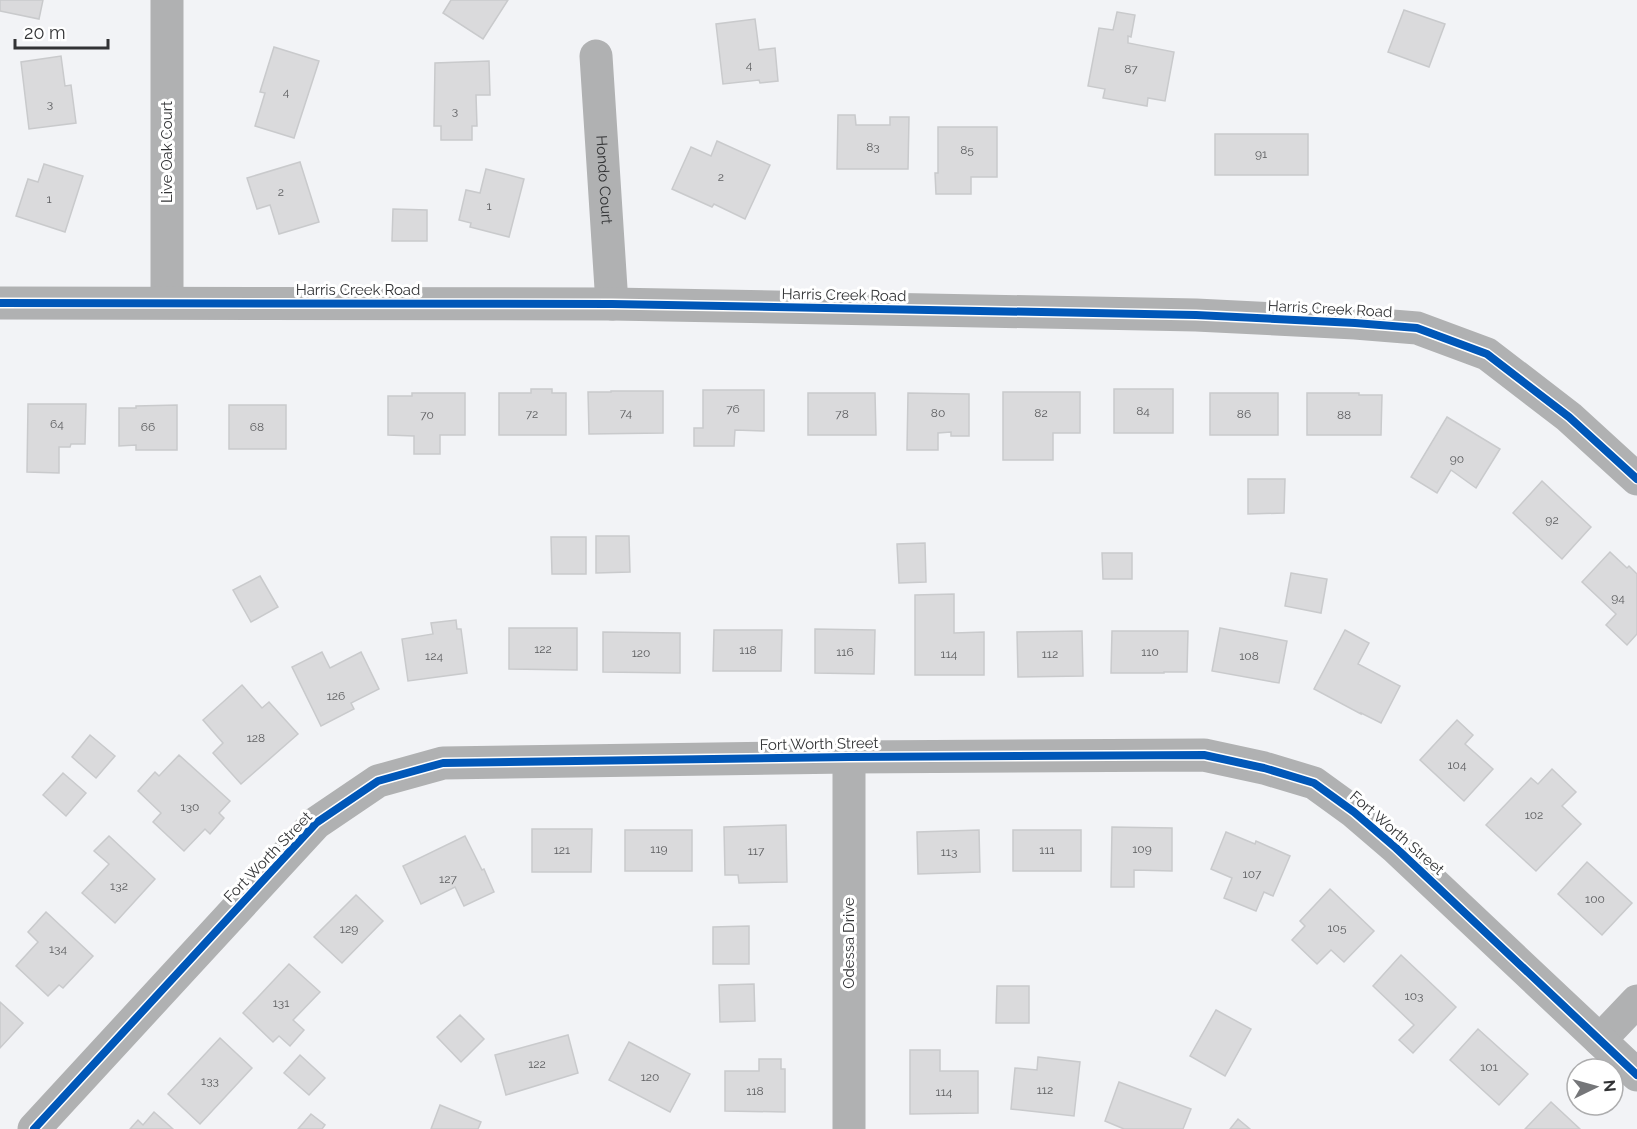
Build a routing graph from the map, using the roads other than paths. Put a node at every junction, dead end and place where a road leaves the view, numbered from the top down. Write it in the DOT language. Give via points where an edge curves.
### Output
graph roads {
  1 [pos="167,1"];
  2 [pos="596,56"];
  3 [pos="167,302"];
  4 [pos="0,303"];
  5 [pos="612,304"];
  6 [pos="1637,479"];
  7 [pos="849,757"];
  8 [pos="1637,1000"];
  9 [pos="1600,1040"];
  10 [pos="1637,1075"];
  11 [pos="34,1129"];
  12 [pos="849,1129"];
  1 -- 3 [label="street, Live Oak Court"];
  2 -- 5 [label="street, Hondo Court"];
  3 -- 4 [label="street, Harris Creek Road"];
  3 -- 5 [label="street, Harris Creek Road"];
  5 -- 6 [label="street, Harris Creek Road" via="1196,315 1417,328 1487,354 1569,417"];
  7 -- 9 [label="street, Fort Worth Street" via="1204,755 1314,783 1396,848"];
  7 -- 11 [label="street, Fort Worth Street" via="443,763 378,781 316,824"];
  7 -- 12 [label="street, Odessa Drive"];
  8 -- 9 [label="street"];
  9 -- 10 [label="street, Fort Worth Street"];
}
